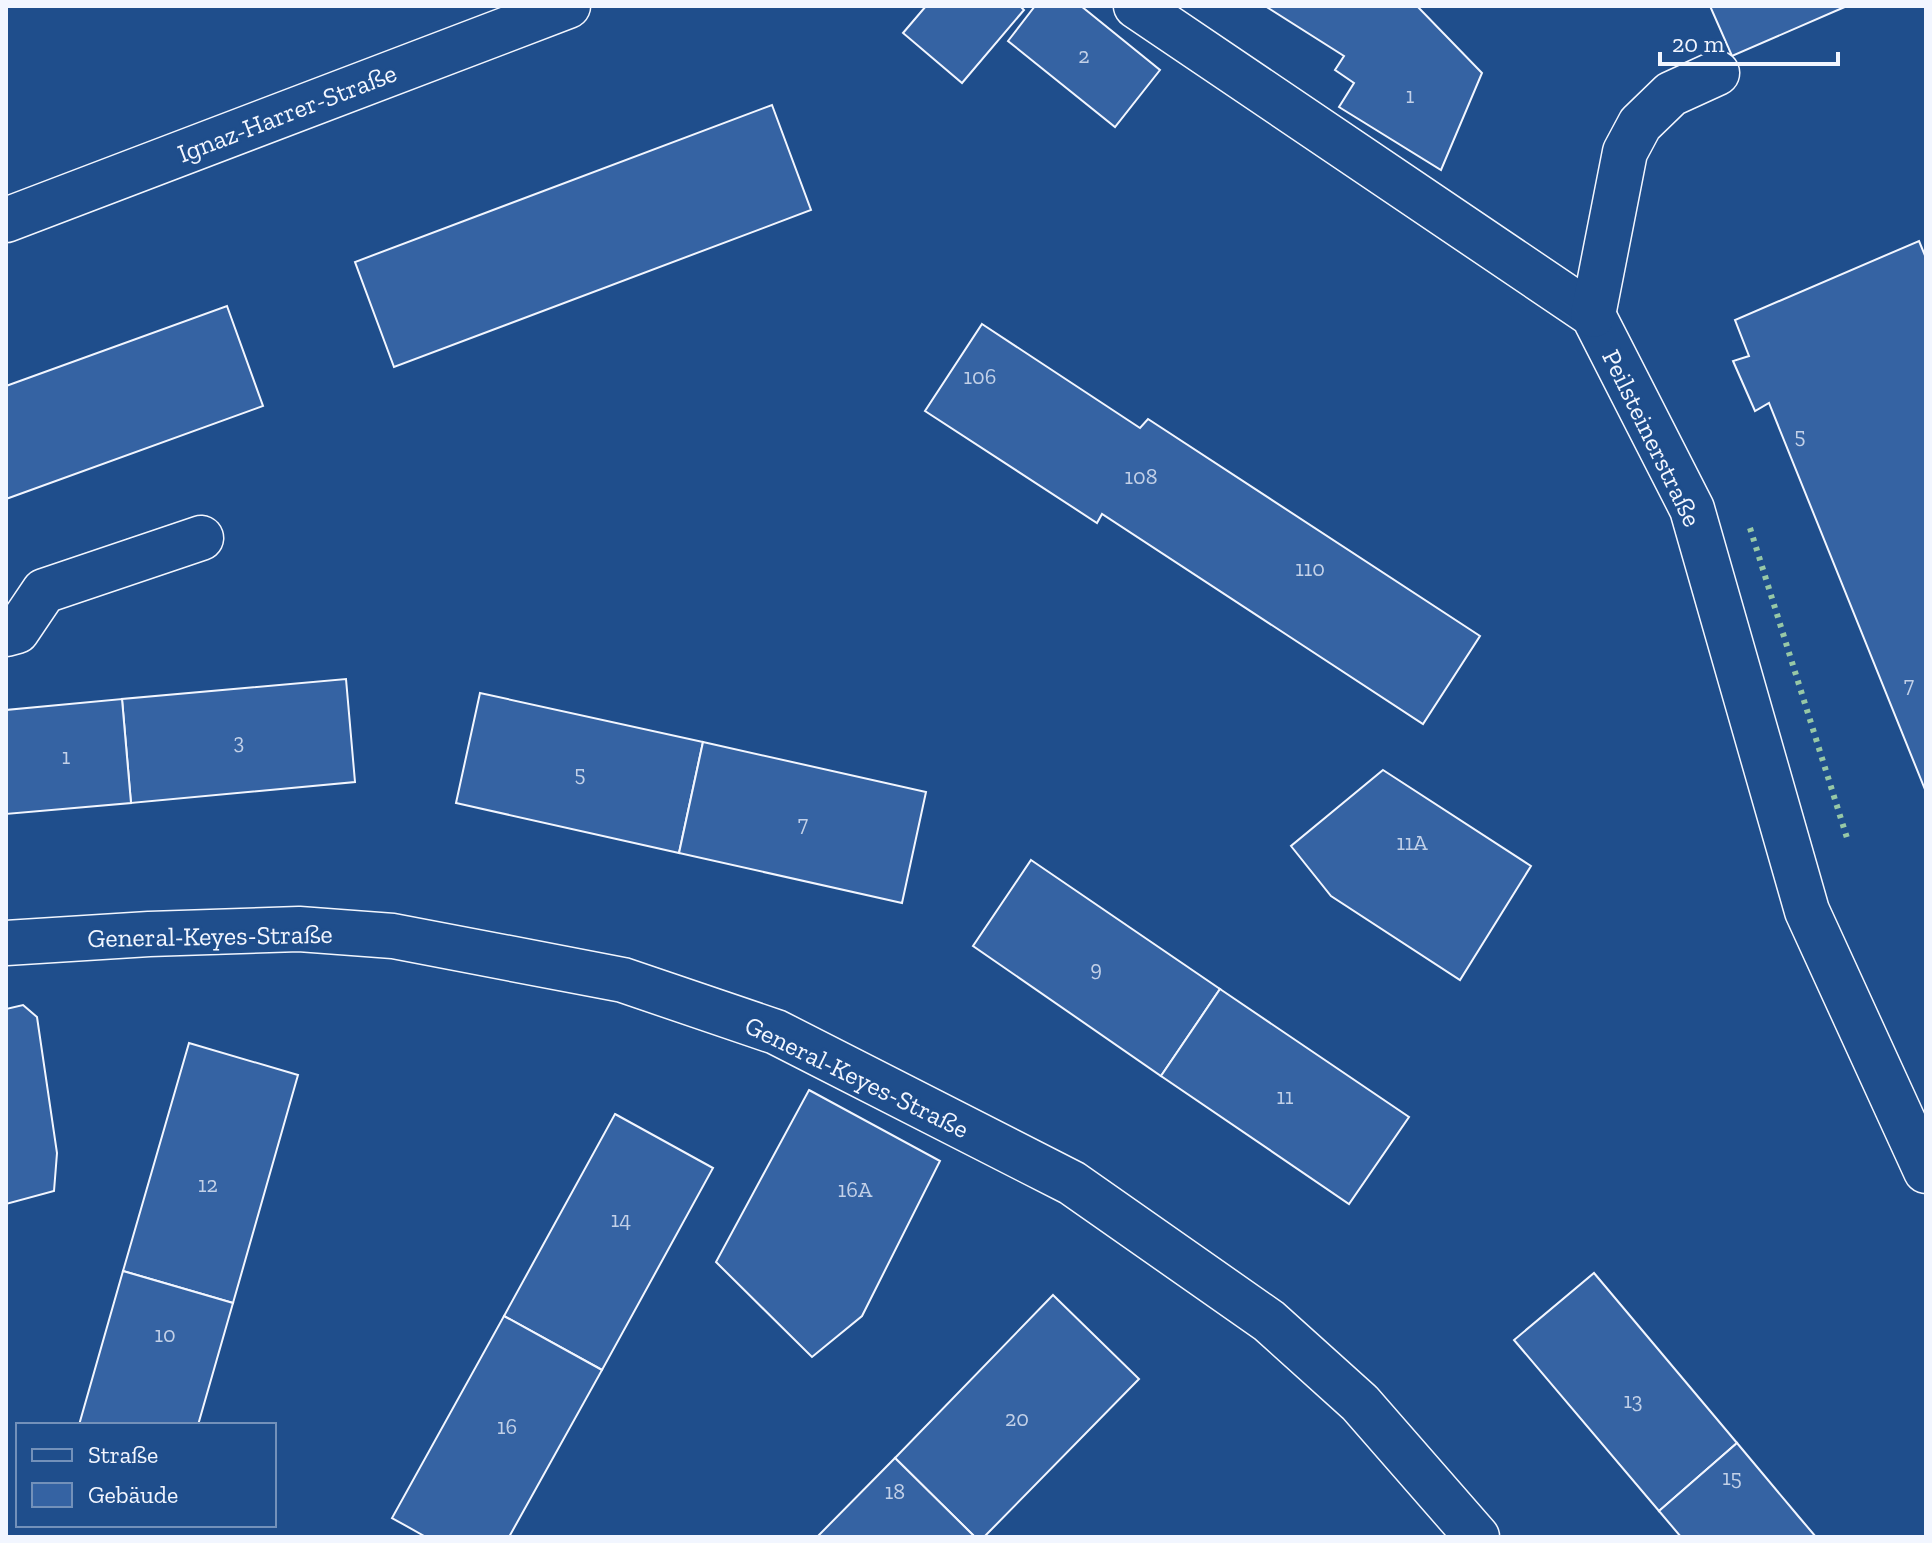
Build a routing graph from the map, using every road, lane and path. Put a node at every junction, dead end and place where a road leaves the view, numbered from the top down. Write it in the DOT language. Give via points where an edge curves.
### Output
graph roads {
  1 [pos="1136,6"];
  2 [pos="555,8"];
  3 [pos="1717,73"];
  4 [pos="6,220"];
  5 [pos="1587,311"];
  6 [pos="201,538"];
  7 [pos="6,634"];
  8 [pos="6,943"];
  9 [pos="1926,1171"];
  10 [pos="1477,1537"];
  1 -- 5 [label="street, Peilsteinerstraße"];
  2 -- 4 [label="street, Ignaz-Harrer-Straße"];
  3 -- 5 [label="street" via="1671,94 1640,124 1625,152"];
  5 -- 9 [label="street, Peilsteinerstraße" via="1692,509 1807,911"];
  6 -- 7 [label="street" via="44,591 17,631"];
  8 -- 10 [label="street, General-Keyes-Straße" via="299,929 393,936 623,980 776,1032 1072,1183 1269,1321 1379,1424"];
}
